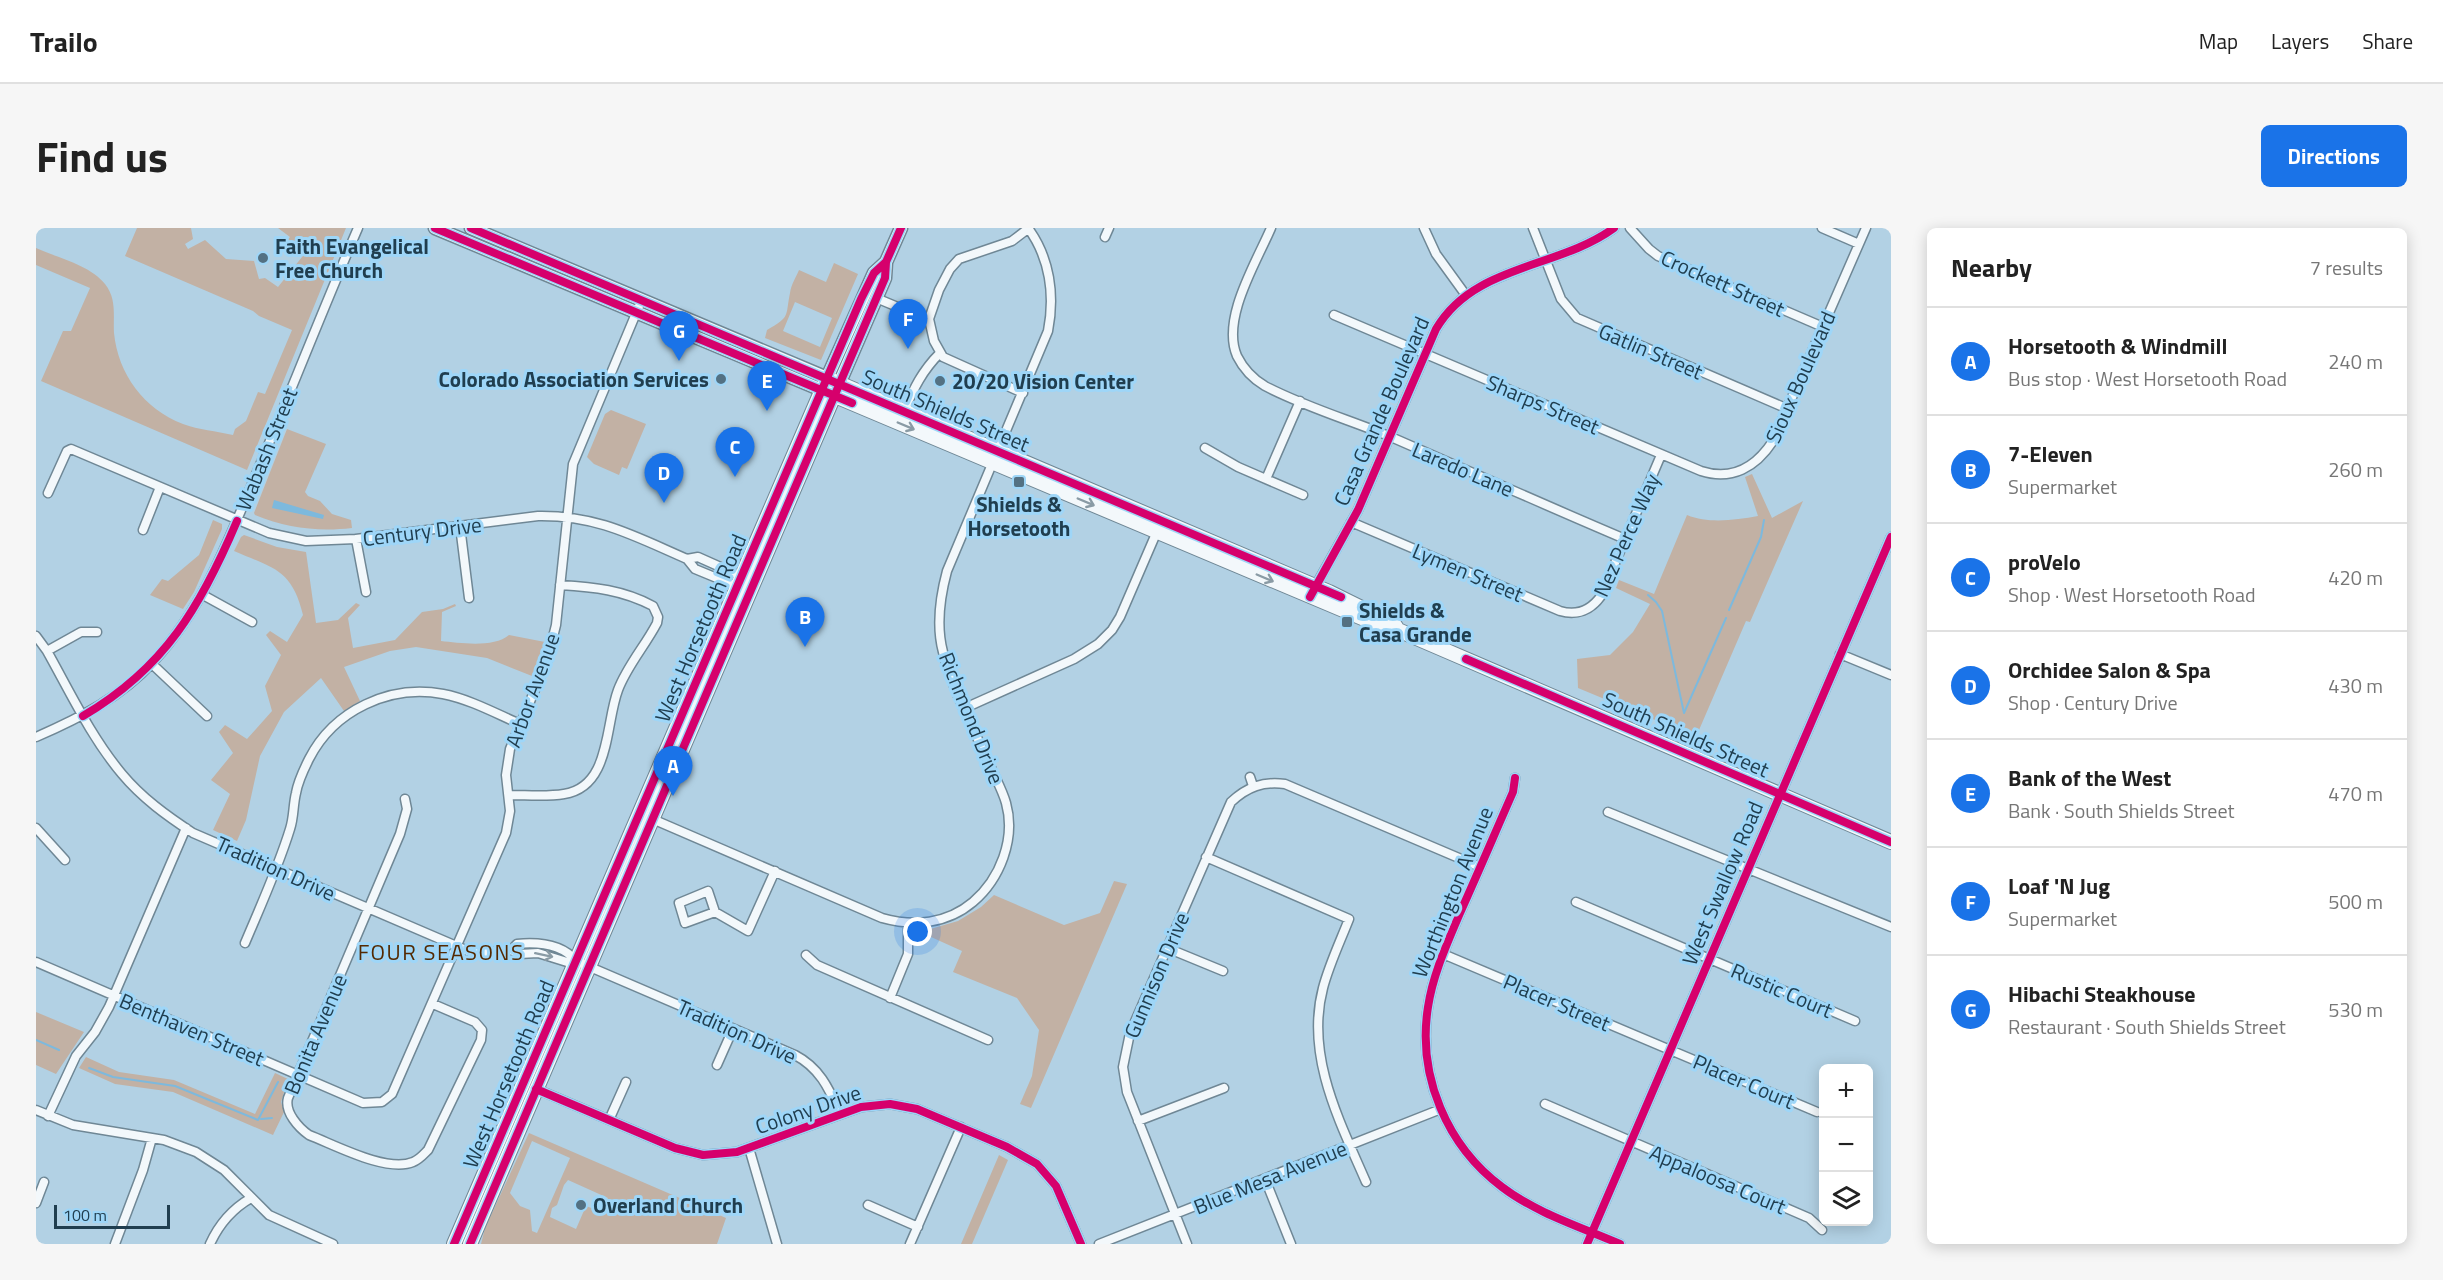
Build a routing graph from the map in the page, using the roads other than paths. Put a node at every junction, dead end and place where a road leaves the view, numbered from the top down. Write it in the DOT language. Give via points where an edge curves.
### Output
graph roads {
  1 [pos="358,228"];
  2 [pos="435,228"];
  3 [pos="471,228"];
  4 [pos="901,228"];
  5 [pos="1028,228"];
  6 [pos="1271,228"];
  7 [pos="1424,228"];
  8 [pos="1533,228"];
  9 [pos="1614,228"];
  10 [pos="1630,228"];
  11 [pos="1822,228"];
  12 [pos="1866,228"];
  13 [pos="1859,244"];
  14 [pos="1545,260"];
  15 [pos="886,262"];
  16 [pos="1465,294"];
  17 [pos="876,298"];
  18 [pos="642,299"];
  19 [pos="637,312"];
  20 [pos="1334,315"];
  21 [pos="929,320"];
  22 [pos="1823,327"];
  23 [pos="940,353"];
  24 [pos="1425,353"];
  25 [pos="830,387"];
  26 [pos="1023,393"];
  27 [pos="1300,401"];
  28 [pos="1788,409"];
  29 [pos="904,411"];
  30 [pos="1389,437"];
  31 [pos="1205,448"];
  32 [pos="1661,455"];
  33 [pos="995,457"];
  34 [pos="1266,479"];
  35 [pos="160,487"];
  36 [pos="48,493"];
  37 [pos="1303,495"];
  38 [pos="567,517"];
  39 [pos="237,521"];
  40 [pos="1352,522"];
  41 [pos="460,526"];
  42 [pos="1159,527"];
  43 [pos="143,530"];
  44 [pos="1891,537"];
  45 [pos="356,539"];
  46 [pos="1625,539"];
  47 [pos="746,584"];
  48 [pos="560,585"];
  49 [pos="366,592"];
  50 [pos="1313,592"];
  51 [pos="203,595"];
  52 [pos="469,598"];
  53 [pos="1586,610"];
  54 [pos="252,622"];
  55 [pos="97,632"];
  56 [pos="36,636"];
  57 [pos="47,651"];
  58 [pos="1840,654"];
  59 [pos="152,664"];
  60 [pos="1891,675"];
  61 [pos="965,708"];
  62 [pos="83,716"];
  63 [pos="207,716"];
  64 [pos="520,724"];
  65 [pos="36,737"];
  66 [pos="1250,777"];
  67 [pos="1515,778"];
  68 [pos="1253,786"];
  69 [pos="509,795"];
  70 [pos="1779,795"];
  71 [pos="405,799"];
  72 [pos="1608,812"];
  73 [pos="646,816"];
  74 [pos="36,828"];
  75 [pos="186,828"];
  76 [pos="1891,842"];
  77 [pos="1206,857"];
  78 [pos="65,860"];
  79 [pos="277,867"];
  80 [pos="1480,867"];
  81 [pos="1748,868"];
  82 [pos="775,871"];
  83 [pos="1576,902"];
  84 [pos="368,909"];
  85 [pos="715,912"];
  86 [pos="908,923"];
  87 [pos="1891,927"];
  88 [pos="245,943"];
  89 [pos="458,946"];
  90 [pos="1167,948"];
  91 [pos="1443,954"];
  92 [pos="806,955"];
  93 [pos="1709,959"];
  94 [pos="36,962"];
  95 [pos="582,964"];
  96 [pos="1223,971"];
  97 [pos="114,996"];
  98 [pos="890,998"];
  99 [pos="433,1004"];
  100 [pos="1855,1021"];
  101 [pos="733,1029"];
  102 [pos="988,1040"];
  103 [pos="1670,1049"];
  104 [pos="717,1065"];
  105 [pos="297,1074"];
  106 [pos="626,1082"];
  107 [pos="530,1087"];
  108 [pos="1224,1088"];
  109 [pos="382,1102"];
  110 [pos="1545,1104"];
  111 [pos="1441,1109"];
  112 [pos="36,1110"];
  113 [pos="1817,1112"];
  114 [pos="840,1113"];
  115 [pos="48,1116"];
  116 [pos="609,1120"];
  117 [pos="1138,1121"];
  118 [pos="961,1127"];
  119 [pos="152,1138"];
  120 [pos="1631,1142"];
  121 [pos="1350,1145"];
  122 [pos="749,1148"];
  123 [pos="1265,1179"];
  124 [pos="44,1182"];
  125 [pos="1366,1182"];
  126 [pos="251,1198"];
  127 [pos="36,1203"];
  128 [pos="868,1205"];
  129 [pos="1175,1214"];
  130 [pos="918,1227"];
  131 [pos="1822,1230"];
  132 [pos="1592,1232"];
  133 [pos="115,1244"];
  134 [pos="210,1244"];
  135 [pos="333,1244"];
  136 [pos="454,1244"];
  137 [pos="470,1244"];
  138 [pos="777,1244"];
  139 [pos="910,1244"];
  140 [pos="1081,1244"];
  141 [pos="1098,1244"];
  142 [pos="1187,1244"];
  143 [pos="1291,1244"];
  144 [pos="1587,1244"];
  145 [pos="1620,1244"];
  1 -- 39 [label="street, Wabash Street"];
  2 -- 19 [label="main road, South Shields Street"];
  3 -- 18 [label="main road, South Shields Street"];
  4 -- 15 [label="main road, West Horsetooth Road"];
  5 -- 21 [label="street" via="1012,241 959,259 939,290"];
  5 -- 26 [label="street, Richmond Drive" via="1044,259 1051,305 1043,345"];
  6 -- 27 [label="street, Laredo Lane" via="1234,314 1232,335 1241,363 1256,380"];
  7 -- 16 [label="street"];
  8 -- 14 [label="street, Gatlin Street"];
  9 -- 14 [label="street, Casa Grande Boulevard"];
  10 -- 22 [label="street, Crockett Street" via="1658,256"];
  11 -- 13 [label="street"];
  12 -- 13 [label="street, Sioux Boulevard"];
  13 -- 22 [label="street, Sioux Boulevard"];
  14 -- 16 [label="street, Casa Grande Boulevard"];
  14 -- 28 [label="street, Gatlin Street" via="1565,307 1583,322"];
  15 -- 17 [label="main road, West Horsetooth Road" via="885,278"];
  15 -- 25 [label="main road, West Horsetooth Road" via="874,273 866,290"];
  16 -- 24 [label="street, Casa Grande Boulevard" via="1442,317"];
  17 -- 21 [label="street"];
  17 -- 25 [label="main road, West Horsetooth Road"];
  18 -- 19 [label="street, Arbor Avenue"];
  18 -- 25 [label="main road, South Shields Street"];
  19 -- 25 [label="main road, South Shields Street"];
  19 -- 38 [label="street, Arbor Avenue" via="573,464"];
  20 -- 24 [label="street, Sharps Street"];
  21 -- 23 [label="street"];
  22 -- 28 [label="street, Sioux Boulevard"];
  23 -- 26 [label="street" via="953,364"];
  23 -- 29 [label="street" via="925,367"];
  24 -- 30 [label="street, Casa Grande Boulevard"];
  24 -- 32 [label="street, Sharps Street"];
  25 -- 29 [label="main road, South Shields Street"];
  25 -- 33 [label="main road, South Shields Street, one-way"];
  25 -- 47 [label="main road, West Horsetooth Road"];
  26 -- 33 [label="street, Richmond Drive"];
  27 -- 30 [label="street, Laredo Lane"];
  27 -- 34 [label="street"];
  28 -- 32 [label="street, Sioux Boulevard" via="1765,453 1743,470 1727,475 1708,474"];
  29 -- 33 [label="main road, South Shields Street"];
  30 -- 40 [label="street, Casa Grande Boulevard"];
  30 -- 46 [label="street, Laredo Lane"];
  31 -- 34 [label="street"];
  32 -- 46 [label="street, Nez Perce Way"];
  33 -- 42 [label="main road, South Shields Street"];
  33 -- 61 [label="street, Richmond Drive" via="947,571 941,599 939,634"];
  34 -- 37 [label="street"];
  35 -- 36 [label="street, Century Drive" via="71,449"];
  35 -- 39 [label="street, Century Drive"];
  35 -- 43 [label="street"];
  38 -- 41 [label="street, Century Drive" via="538,516"];
  38 -- 47 [label="street, Century Drive" via="606,524 687,559 698,557"];
  38 -- 48 [label="street, Arbor Avenue"];
  39 -- 45 [label="street, Century Drive" via="293,540"];
  39 -- 51 [label="street, Wabash Street"];
  40 -- 50 [label="street, Casa Grande Boulevard"];
  40 -- 53 [label="street, Lymen Street" via="1560,611 1572,614"];
  41 -- 45 [label="street, Century Drive"];
  41 -- 52 [label="street"];
  42 -- 50 [label="main road, South Shields Street"];
  42 -- 61 [label="street" via="1120,617 1098,644 1072,660"];
  44 -- 58 [label="street, West Swallow Road"];
  45 -- 49 [label="street"];
  46 -- 53 [label="street, Nez Perce Way" via="1601,596"];
  47 -- 73 [label="main road, West Horsetooth Road"];
  48 -- 64 [label="street, Arbor Avenue" via="553,641"];
  48 -- 69 [label="street" via="627,594 653,606 657,623 617,692 592,779 565,794"];
  50 -- 70 [label="main road, South Shields Street" via="1394,624 1398,630"];
  51 -- 54 [label="street"];
  51 -- 59 [label="street, Wabash Street"];
  55 -- 57 [label="street" via="81,632"];
  56 -- 57 [label="street, Tradition Drive"];
  57 -- 62 [label="street, Tradition Drive"];
  58 -- 60 [label="street"];
  58 -- 70 [label="street, West Swallow Road"];
  59 -- 62 [label="street, Wabash Street"];
  59 -- 63 [label="street"];
  61 -- 86 [label="street, Richmond Drive" via="1006,802 1007,845 994,877 970,904 945,918"];
  62 -- 65 [label="street, Wabash Street"];
  62 -- 75 [label="street, Tradition Drive" via="122,775"];
  64 -- 69 [label="street, Arbor Avenue" via="507,762"];
  64 -- 79 [label="street" via="459,699 430,692 396,694 359,707 335,724 309,758"];
  66 -- 68 [label="street"];
  67 -- 80 [label="street, Worthington Avenue" via="1513,792"];
  68 -- 77 [label="street, Gunnison Drive" via="1239,794 1226,810"];
  68 -- 80 [label="street" via="1274,782 1293,786"];
  69 -- 89 [label="street, Arbor Avenue" via="506,833"];
  70 -- 76 [label="main road, South Shields Street"];
  70 -- 81 [label="street, West Swallow Road"];
  71 -- 84 [label="street, Bonita Avenue" via="407,809 400,834"];
  72 -- 81 [label="street"];
  73 -- 82 [label="street"];
  73 -- 95 [label="main road, West Horsetooth Road"];
  74 -- 78 [label="street"];
  75 -- 79 [label="street, Tradition Drive"];
  75 -- 97 [label="street"];
  77 -- 90 [label="street, Gunnison Drive"];
  77 -- 121 [label="street" via="1349,919 1322,990 1318,1033 1324,1077"];
  79 -- 84 [label="street, Tradition Drive"];
  79 -- 88 [label="street"];
  80 -- 91 [label="street, Worthington Avenue"];
  81 -- 87 [label="street"];
  81 -- 93 [label="street, West Swallow Road"];
  82 -- 85 [label="street" via="748,931"];
  82 -- 86 [label="street" via="882,918"];
  83 -- 93 [label="street, Rustic Court"];
  84 -- 89 [label="street, Tradition Drive"];
  84 -- 105 [label="street, Bonita Avenue"];
  85 -- 85 [label="street" via="708,891 679,903 685,923"];
  86 -- 98 [label="street" via="908,954"];
  89 -- 95 [label="street, Tradition Drive" via="478,952 539,944 570,954"];
  89 -- 99 [label="street, Arbor Avenue"];
  90 -- 96 [label="street"];
  90 -- 117 [label="street, Gunnison Drive" via="1124,1056 1124,1080"];
  91 -- 103 [label="street, Placer Street"];
  91 -- 111 [label="street, Worthington Avenue" via="1431,988 1426,1024 1427,1061"];
  92 -- 98 [label="street" via="817,965"];
  93 -- 100 [label="street, Rustic Court"];
  93 -- 103 [label="street, West Swallow Road"];
  94 -- 97 [label="street, Benthaven Street"];
  95 -- 101 [label="street, Tradition Drive"];
  95 -- 107 [label="main road, West Horsetooth Road"];
  97 -- 105 [label="street, Benthaven Street"];
  97 -- 115 [label="street" via="95,1032 76,1056"];
  98 -- 102 [label="street"];
  99 -- 105 [label="street, Bonita Avenue" via="475,1022 482,1030 481,1040 428,1150 413,1162 397,1165 367,1158 301,1129 286,1103"];
  99 -- 109 [label="street, Arbor Avenue" via="396,1088"];
  101 -- 104 [label="street"];
  101 -- 114 [label="street, Tradition Drive" via="813,1066"];
  103 -- 113 [label="street, Placer Court"];
  103 -- 120 [label="street, West Swallow Road"];
  105 -- 109 [label="street, Benthaven Street" via="363,1103"];
  106 -- 116 [label="street"];
  107 -- 116 [label="street, Colony Drive"];
  107 -- 136 [label="main road, West Horsetooth Road"];
  107 -- 137 [label="main road, West Horsetooth Road"];
  108 -- 117 [label="street"];
  110 -- 120 [label="street, Appaloosa Court"];
  111 -- 121 [label="street, Blue Mesa Avenue"];
  111 -- 132 [label="street, Worthington Avenue" via="1463,1149 1487,1176 1534,1207"];
  112 -- 115 [label="street"];
  114 -- 118 [label="street, Colony Drive" via="890,1104"];
  114 -- 122 [label="street, Colony Drive"];
  115 -- 119 [label="street" via="93,1130"];
  116 -- 122 [label="street, Colony Drive" via="694,1154 726,1154"];
  117 -- 129 [label="street, Gunnison Drive"];
  118 -- 130 [label="street"];
  118 -- 140 [label="street, Colony Drive" via="1025,1155 1043,1170 1064,1200"];
  119 -- 126 [label="street" via="180,1144 210,1160"];
  119 -- 133 [label="street"];
  120 -- 131 [label="street, Appaloosa Court" via="1809,1218"];
  120 -- 132 [label="street, West Swallow Road"];
  121 -- 123 [label="street, Blue Mesa Avenue"];
  121 -- 125 [label="street"];
  122 -- 138 [label="street"];
  123 -- 129 [label="street, Blue Mesa Avenue"];
  123 -- 143 [label="street"];
  124 -- 127 [label="street"];
  126 -- 134 [label="street" via="226,1217"];
  126 -- 135 [label="street" via="281,1222"];
  128 -- 130 [label="street"];
  129 -- 141 [label="street, Blue Mesa Avenue"];
  129 -- 142 [label="street, Gunnison Drive"];
  130 -- 139 [label="street"];
  132 -- 144 [label="street, West Swallow Road"];
  132 -- 145 [label="street, Worthington Avenue"];
}
